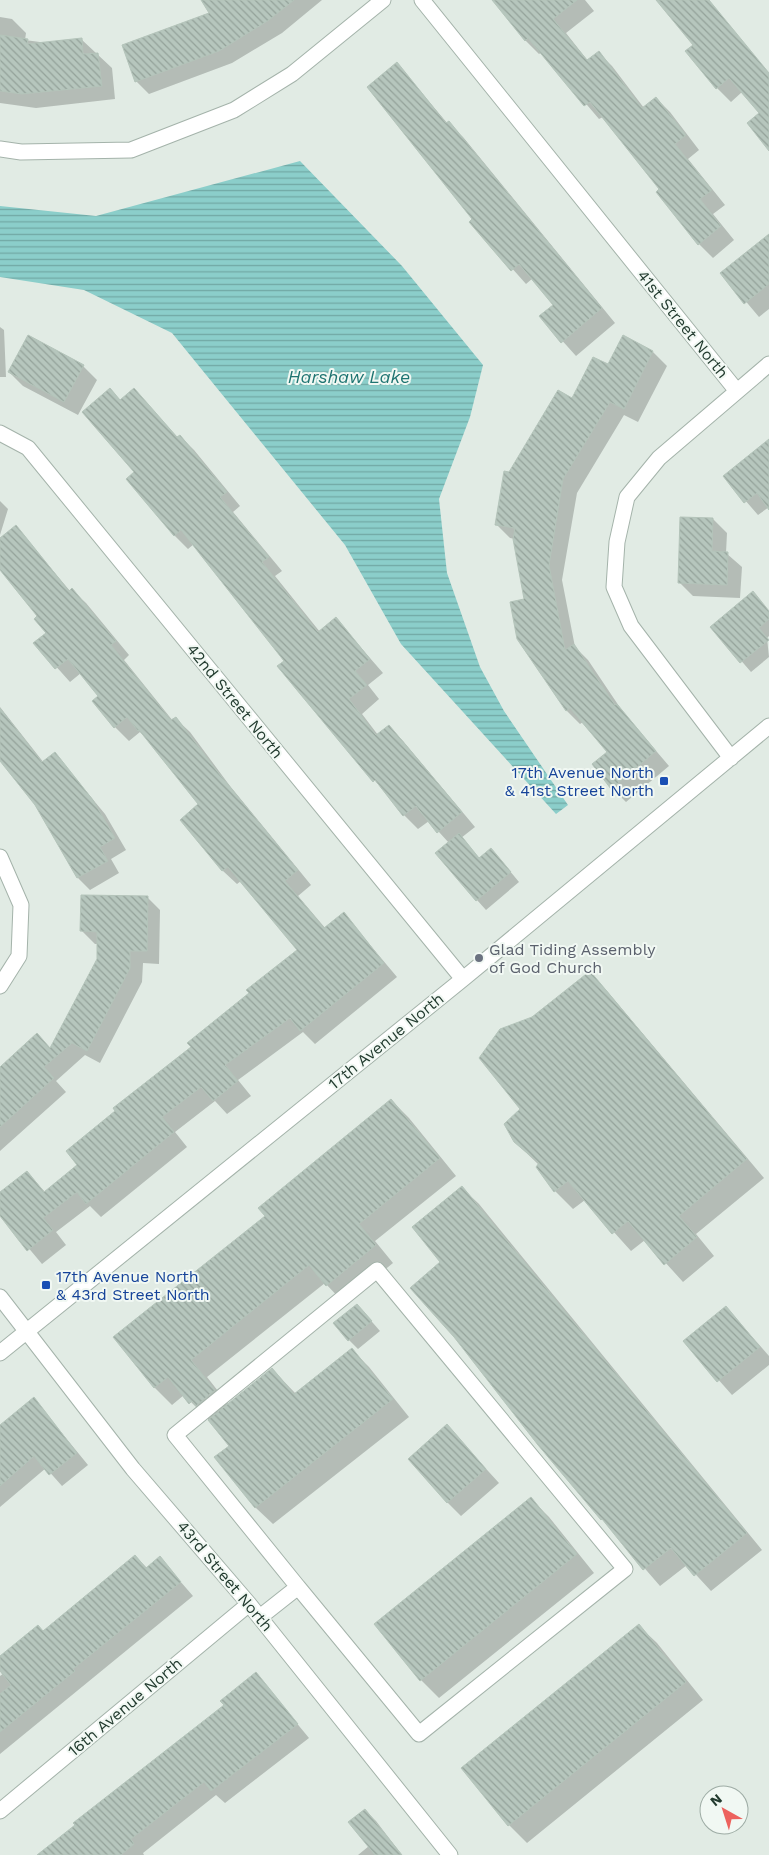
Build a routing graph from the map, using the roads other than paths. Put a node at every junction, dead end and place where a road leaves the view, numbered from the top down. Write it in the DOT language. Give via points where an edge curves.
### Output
graph roads {
  1 [pos="383,0"];
  2 [pos="422,0"];
  3 [pos="0,149"];
  4 [pos="769,364"];
  5 [pos="736,390"];
  6 [pos="0,433"];
  7 [pos="769,726"];
  8 [pos="731,758"];
  9 [pos="0,857"];
  10 [pos="463,979"];
  11 [pos="0,986"];
  12 [pos="0,1297"];
  13 [pos="27,1330"];
  14 [pos="0,1352"];
  15 [pos="298,1587"];
  16 [pos="250,1604"];
  17 [pos="260,1617"];
  18 [pos="0,1811"];
  19 [pos="450,1855"];
  1 -- 3 [label="street" via="292,74 234,110 131,150 21,152"];
  2 -- 5 [label="street, 41st Street North"];
  4 -- 5 [label="street"];
  5 -- 8 [label="street, 41st Street North" via="659,458 627,497 617,542 614,587 631,626"];
  6 -- 10 [label="street, 42nd Street North" via="28,448"];
  7 -- 8 [label="street, 17th Avenue North"];
  8 -- 10 [label="street, 17th Avenue North"];
  9 -- 11 [label="street" via="21,905 19,956"];
  10 -- 13 [label="street, 17th Avenue North"];
  12 -- 13 [label="street, 43rd Street North"];
  13 -- 14 [label="street, 17th Avenue North"];
  13 -- 16 [label="street, 43rd Street North" via="134,1469"];
  15 -- 15 [label="street" via="175,1436 377,1270 625,1569 419,1734"];
  15 -- 17 [label="street"];
  16 -- 17 [label="street, 43rd Street North"];
  16 -- 18 [label="street, 16th Avenue North"];
  17 -- 19 [label="street, 43rd Street North"];
}
